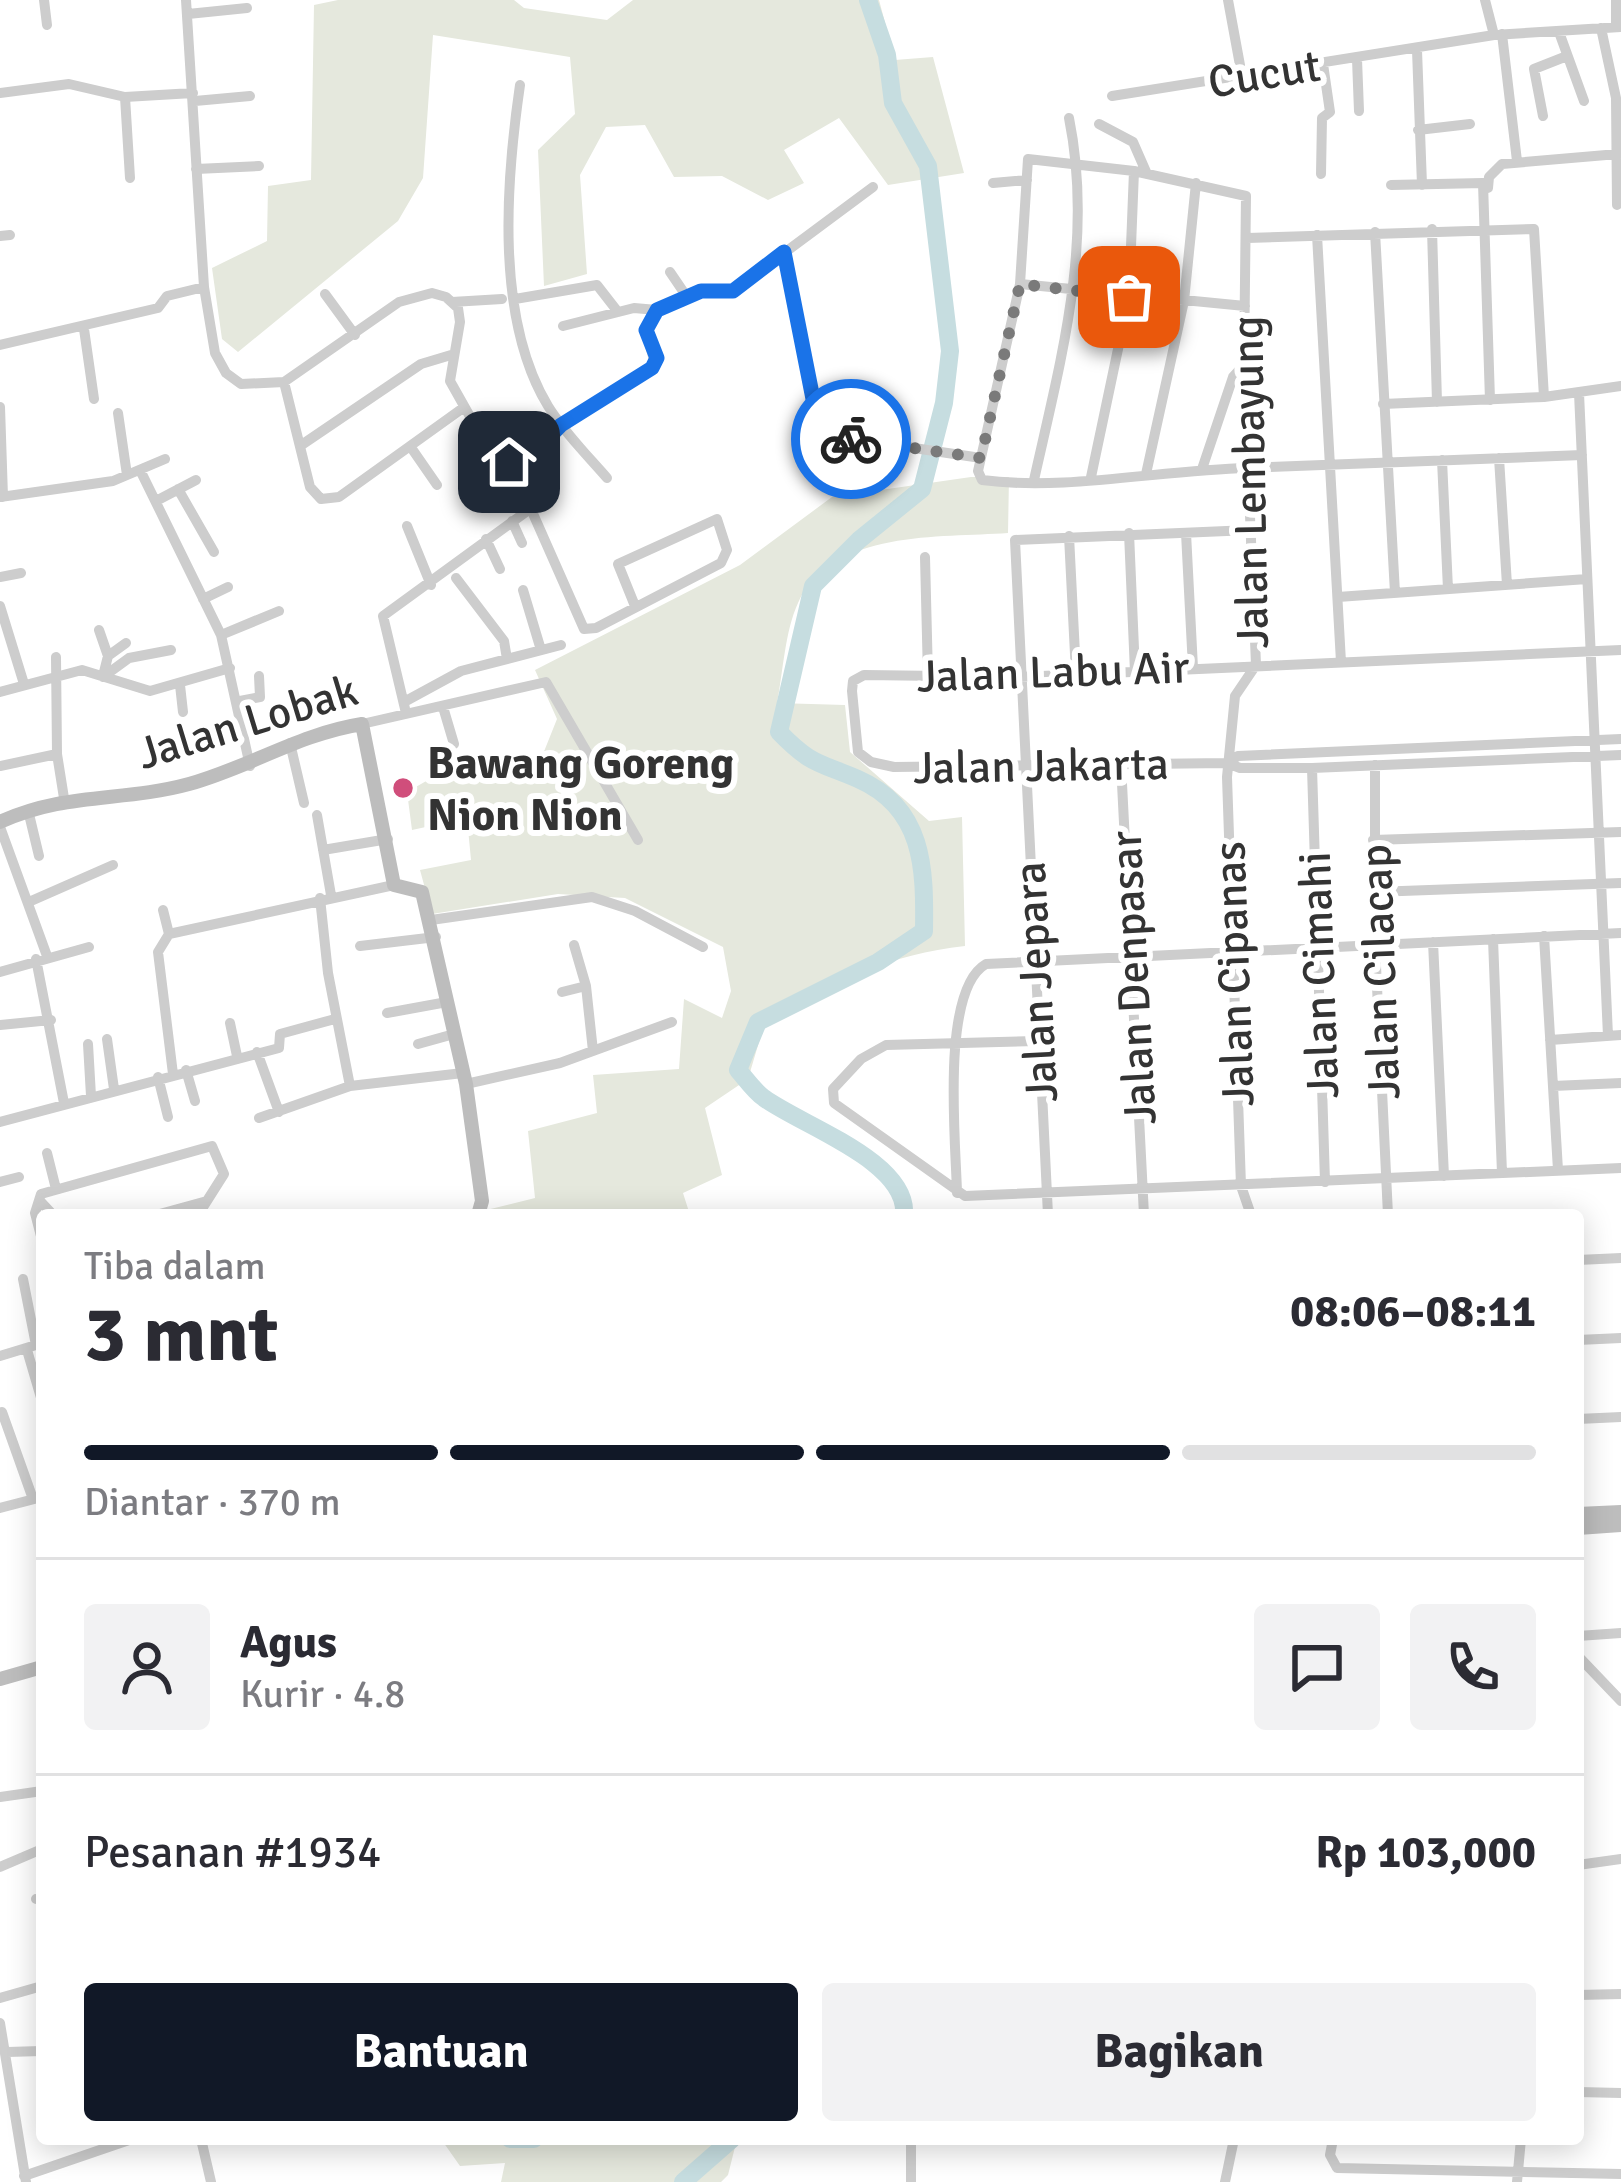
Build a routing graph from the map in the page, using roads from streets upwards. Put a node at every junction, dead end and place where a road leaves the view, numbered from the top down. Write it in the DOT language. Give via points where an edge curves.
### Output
graph roads {
  1 [pos="44,0"];
  2 [pos="1228,0"];
  3 [pos="1485,0"];
  4 [pos="1616,0"];
  5 [pos="187,7"];
  6 [pos="247,8"];
  7 [pos="47,25"];
  8 [pos="1618,27"];
  9 [pos="1601,28"];
  10 [pos="1559,32"];
  11 [pos="1498,35"];
  12 [pos="1417,50"];
  13 [pos="1568,56"];
  14 [pos="1357,59"];
  15 [pos="1323,64"];
  16 [pos="1242,76"];
  17 [pos="520,85"];
  18 [pos="0,93"];
  19 [pos="250,96"];
  20 [pos="1112,96"];
  21 [pos="125,97"];
  22 [pos="194,97"];
  23 [pos="1584,101"];
  24 [pos="1359,111"];
  25 [pos="1543,116"];
  26 [pos="1070,118"];
  27 [pos="1099,124"];
  28 [pos="1470,124"];
  29 [pos="1418,130"];
  30 [pos="1618,154"];
  31 [pos="1516,161"];
  32 [pos="1078,162"];
  33 [pos="259,166"];
  34 [pos="196,169"];
  35 [pos="1140,173"];
  36 [pos="1321,174"];
  37 [pos="130,178"];
  38 [pos="1027,180"];
  39 [pos="993,183"];
  40 [pos="1196,183"];
  41 [pos="1390,184"];
  42 [pos="1422,185"];
  43 [pos="873,187"];
  44 [pos="1484,194"];
  45 [pos="1617,205"];
  46 [pos="1485,226"];
  47 [pos="1432,229"];
  48 [pos="1376,232"];
  49 [pos="1317,235"];
  50 [pos="1247,238"];
  51 [pos="784,252"];
  52 [pos="670,272"];
  53 [pos="1020,284"];
  54 [pos="204,287"];
  55 [pos="1076,291"];
  56 [pos="325,293"];
  57 [pos="687,297"];
  58 [pos="1129,297"];
  59 [pos="508,299"];
  60 [pos="1184,301"];
  61 [pos="452,302"];
  62 [pos="1246,306"];
  63 [pos="657,310"];
  64 [pos="618,312"];
  65 [pos="563,326"];
  66 [pos="84,329"];
  67 [pos="355,334"];
  68 [pos="0,345"];
  69 [pos="451,355"];
  70 [pos="1244,365"];
  71 [pos="284,382"];
  72 [pos="1621,386"];
  73 [pos="1579,393"];
  74 [pos="1544,398"];
  75 [pos="94,399"];
  76 [pos="1490,400"];
  77 [pos="1437,402"];
  78 [pos="1383,404"];
  79 [pos="0,407"];
  80 [pos="464,408"];
  81 [pos="118,413"];
  82 [pos="561,425"];
  83 [pos="300,446"];
  84 [pos="410,446"];
  85 [pos="1582,454"];
  86 [pos="981,458"];
  87 [pos="1499,458"];
  88 [pos="165,459"];
  89 [pos="1442,460"];
  90 [pos="1385,463"];
  91 [pos="515,464"];
  92 [pos="1328,465"];
  93 [pos="1246,468"];
  94 [pos="1202,469"];
  95 [pos="134,473"];
  96 [pos="1146,474"];
  97 [pos="1091,477"];
  98 [pos="607,478"];
  99 [pos="196,480"];
  100 [pos="1034,480"];
  101 [pos="437,485"];
  102 [pos="178,489"];
  103 [pos="2,497"];
  104 [pos="156,501"];
  105 [pos="530,508"];
  106 [pos="512,521"];
  107 [pos="407,526"];
  108 [pos="1250,530"];
  109 [pos="1129,533"];
  110 [pos="1186,533"];
  111 [pos="1069,536"];
  112 [pos="486,539"];
  113 [pos="522,544"];
  114 [pos="214,552"];
  115 [pos="925,557"];
  116 [pos="500,569"];
  117 [pos="21,573"];
  118 [pos="0,577"];
  119 [pos="456,578"];
  120 [pos="1587,579"];
  121 [pos="431,585"];
  122 [pos="1507,585"];
  123 [pos="228,587"];
  124 [pos="1448,589"];
  125 [pos="523,590"];
  126 [pos="1395,593"];
  127 [pos="1339,597"];
  128 [pos="203,599"];
  129 [pos="0,606"];
  130 [pos="635,606"];
  131 [pos="278,615"];
  132 [pos="99,630"];
  133 [pos="221,634"];
  134 [pos="126,644"];
  135 [pos="561,645"];
  136 [pos="171,650"];
  137 [pos="542,650"];
  138 [pos="1621,650"];
  139 [pos="1591,652"];
  140 [pos="108,656"];
  141 [pos="56,657"];
  142 [pos="507,659"];
  143 [pos="1341,662"];
  144 [pos="1256,664"];
  145 [pos="230,668"];
  146 [pos="1193,668"];
  147 [pos="1135,672"];
  148 [pos="1076,674"];
  149 [pos="259,676"];
  150 [pos="103,677"];
  151 [pos="928,677"];
  152 [pos="1018,677"];
  153 [pos="54,681"];
  154 [pos="853,682"];
  155 [pos="24,684"];
  156 [pos="180,685"];
  157 [pos="0,692"];
  158 [pos="240,701"];
  159 [pos="443,706"];
  160 [pos="405,708"];
  161 [pos="183,712"];
  162 [pos="362,724"];
  163 [pos="1621,739"];
  164 [pos="1595,740"];
  165 [pos="290,743"];
  166 [pos="454,744"];
  167 [pos="57,754"];
  168 [pos="1621,755"];
  169 [pos="1596,757"];
  170 [pos="1227,763"];
  171 [pos="1121,764"];
  172 [pos="1376,765"];
  173 [pos="0,766"];
  174 [pos="250,766"];
  175 [pos="1024,768"];
  176 [pos="1312,768"];
  177 [pos="64,798"];
  178 [pos="304,803"];
  179 [pos="28,810"];
  180 [pos="317,814"];
  181 [pos="0,824"];
  182 [pos="1621,832"];
  183 [pos="1599,833"];
  184 [pos="388,839"];
  185 [pos="638,840"];
  186 [pos="1373,840"];
  187 [pos="323,850"];
  188 [pos="39,856"];
  189 [pos="113,865"];
  190 [pos="1621,883"];
  191 [pos="1601,884"];
  192 [pos="394,885"];
  193 [pos="1374,892"];
  194 [pos="326,896"];
  195 [pos="31,901"];
  196 [pos="164,910"];
  197 [pos="431,920"];
  198 [pos="1621,933"];
  199 [pos="169,934"];
  200 [pos="1604,934"];
  201 [pos="1544,936"];
  202 [pos="436,937"];
  203 [pos="1492,939"];
  204 [pos="1433,942"];
  205 [pos="574,944"];
  206 [pos="1375,945"];
  207 [pos="360,946"];
  208 [pos="89,947"];
  209 [pos="704,947"];
  210 [pos="1228,949"];
  211 [pos="1314,949"];
  212 [pos="1130,953"];
  213 [pos="42,958"];
  214 [pos="1034,960"];
  215 [pos="0,972"];
  216 [pos="586,986"];
  217 [pos="1621,988"];
  218 [pos="1606,989"];
  219 [pos="562,992"];
  220 [pos="447,1002"];
  221 [pos="387,1013"];
  222 [pos="335,1019"];
  223 [pos="51,1020"];
  224 [pos="672,1022"];
  225 [pos="230,1023"];
  226 [pos="0,1025"];
  227 [pos="454,1034"];
  228 [pos="1614,1036"];
  229 [pos="107,1040"];
  230 [pos="1550,1040"];
  231 [pos="1036,1042"];
  232 [pos="418,1043"];
  233 [pos="954,1043"];
  234 [pos="88,1044"];
  235 [pos="593,1051"];
  236 [pos="257,1052"];
  237 [pos="237,1056"];
  238 [pos="186,1070"];
  239 [pos="172,1074"];
  240 [pos="158,1078"];
  241 [pos="464,1079"];
  242 [pos="1621,1083"];
  243 [pos="350,1086"];
  244 [pos="1553,1086"];
  245 [pos="115,1089"];
  246 [pos="91,1096"];
  247 [pos="195,1101"];
  248 [pos="64,1103"];
  249 [pos="279,1112"];
  250 [pos="168,1117"];
  251 [pos="259,1118"];
  252 [pos="0,1122"];
  253 [pos="47,1153"];
  254 [pos="1621,1168"];
  255 [pos="1558,1170"];
  256 [pos="1502,1173"];
  257 [pos="1444,1176"];
  258 [pos="19,1177"];
  259 [pos="1386,1179"];
  260 [pos="0,1182"];
  261 [pos="1325,1182"];
  262 [pos="1241,1186"];
  263 [pos="56,1189"];
  264 [pos="1142,1191"];
  265 [pos="957,1193"];
  266 [pos="1046,1195"];
  267 [pos="40,1201"];
  268 [pos="207,1201"];
  269 [pos="37,1209"];
  270 [pos="47,1209"];
  271 [pos="178,1209"];
  272 [pos="202,1209"];
  273 [pos="480,1209"];
  274 [pos="1047,1209"];
  275 [pos="1144,1209"];
  276 [pos="1249,1209"];
  277 [pos="1388,1209"];
  278 [pos="1621,1258"];
  279 [pos="1584,1260"];
  280 [pos="23,1280"];
  281 [pos="1621,1338"];
  282 [pos="1584,1340"];
  283 [pos="31,1348"];
  284 [pos="0,1356"];
  285 [pos="36,1372"];
  286 [pos="2,1412"];
  287 [pos="1621,1417"];
  288 [pos="1584,1419"];
  289 [pos="36,1496"];
  290 [pos="36,1498"];
  291 [pos="0,1508"];
  292 [pos="1621,1512"];
  293 [pos="1584,1514"];
  294 [pos="1621,1525"];
  295 [pos="1584,1528"];
  296 [pos="1621,1633"];
  297 [pos="1584,1636"];
  298 [pos="1584,1662"];
  299 [pos="36,1669"];
  300 [pos="0,1679"];
  301 [pos="1621,1701"];
  302 [pos="36,1792"];
  303 [pos="0,1797"];
  304 [pos="36,1853"];
  305 [pos="1621,1859"];
  306 [pos="1584,1864"];
  307 [pos="0,1868"];
  308 [pos="36,1988"];
  309 [pos="1621,1994"];
  310 [pos="1584,1995"];
  311 [pos="0,1998"];
  312 [pos="0,2023"];
  313 [pos="36,2051"];
  314 [pos="8,2052"];
  315 [pos="1584,2092"];
  316 [pos="1621,2093"];
  317 [pos="116,2145"];
  318 [pos="203,2145"];
  319 [pos="911,2145"];
  320 [pos="1233,2145"];
  321 [pos="1332,2145"];
  322 [pos="1521,2145"];
  323 [pos="1621,2174"];
  324 [pos="1518,2178"];
  325 [pos="25,2179"];
  326 [pos="212,2182"];
  327 [pos="910,2182"];
  328 [pos="1226,2182"];
  1 -- 7 [label="street"];
  2 -- 16 [label="street"];
  3 -- 11 [label="street"];
  4 -- 8 [label="street"];
  5 -- 6 [label="street"];
  5 -- 22 [label="street"];
  8 -- 9 [label="street, Cucut"];
  9 -- 10 [label="street, Cucut"];
  9 -- 30 [label="street"];
  10 -- 11 [label="street, Cucut"];
  10 -- 13 [label="street"];
  11 -- 12 [label="street, Cucut"];
  11 -- 31 [label="street"];
  12 -- 14 [label="street, Cucut"];
  12 -- 29 [label="street"];
  13 -- 23 [label="street"];
  13 -- 25 [label="street" via="1534,69"];
  14 -- 15 [label="street, Cucut"];
  14 -- 24 [label="street"];
  15 -- 16 [label="street, Cucut"];
  15 -- 36 [label="street" via="1330,112 1322,118"];
  16 -- 20 [label="street, Cucut"];
  17 -- 59 [label="street" via="508,164"];
  18 -- 21 [label="street" via="69,84"];
  19 -- 22 [label="street"];
  21 -- 22 [label="street"];
  21 -- 37 [label="street"];
  22 -- 34 [label="street"];
  26 -- 32 [label="street"];
  27 -- 35 [label="street" via="1133,142"];
  28 -- 29 [label="street"];
  29 -- 42 [label="street"];
  30 -- 31 [label="street"];
  30 -- 45 [label="street"];
  31 -- 44 [label="street" via="1489,177"];
  32 -- 35 [label="street"];
  32 -- 38 [label="street" via="1028,159"];
  32 -- 55 [label="street"];
  33 -- 34 [label="street"];
  34 -- 54 [label="street"];
  35 -- 40 [label="street"];
  35 -- 58 [label="street"];
  38 -- 39 [label="street"];
  38 -- 53 [label="street"];
  40 -- 50 [label="street, Jalan Lembayung" via="1246,196"];
  40 -- 60 [label="street"];
  41 -- 42 [label="street"];
  42 -- 44 [label="street" via="1483,183"];
  43 -- 51 [label="street"];
  44 -- 46 [label="street"];
  46 -- 47 [label="street"];
  46 -- 74 [label="street" via="1533,228 1538,236"];
  46 -- 76 [label="street"];
  47 -- 48 [label="street"];
  47 -- 77 [label="street"];
  48 -- 49 [label="street"];
  48 -- 78 [label="street"];
  49 -- 50 [label="street"];
  49 -- 92 [label="street"];
  50 -- 62 [label="street, Jalan Lembayung"];
  51 -- 57 [label="street" via="733,291"];
  51 -- 86 [label="street" via="811,397 824,426 840,436"];
  52 -- 57 [label="street"];
  53 -- 55 [label="street"];
  53 -- 86 [label="street"];
  54 -- 66 [label="street"];
  54 -- 71 [label="street" via="226,373 241,384"];
  55 -- 58 [label="street"];
  55 -- 100 [label="street"];
  56 -- 67 [label="street"];
  57 -- 63 [label="street"];
  58 -- 60 [label="street"];
  58 -- 97 [label="street"];
  59 -- 61 [label="street"];
  59 -- 64 [label="street" via="597,285"];
  59 -- 82 [label="street"];
  60 -- 62 [label="street"];
  60 -- 96 [label="street"];
  61 -- 67 [label="street" via="416,295"];
  61 -- 69 [label="street" via="460,322"];
  62 -- 70 [label="street, Jalan Lembayung"];
  63 -- 64 [label="street"];
  63 -- 82 [label="street" via="646,330 656,364"];
  64 -- 65 [label="street"];
  66 -- 68 [label="street"];
  66 -- 75 [label="street"];
  67 -- 71 [label="street"];
  69 -- 80 [label="street" via="451,381"];
  69 -- 83 [label="street" via="422,364"];
  70 -- 93 [label="street, Jalan Lembayung"];
  70 -- 94 [label="street"];
  71 -- 83 [label="street"];
  72 -- 73 [label="street"];
  73 -- 74 [label="street"];
  73 -- 85 [label="street"];
  74 -- 76 [label="street"];
  76 -- 77 [label="street"];
  77 -- 78 [label="street"];
  78 -- 90 [label="street"];
  79 -- 103 [label="street"];
  80 -- 84 [label="street"];
  80 -- 91 [label="street" via="486,445"];
  81 -- 95 [label="street"];
  82 -- 91 [label="street"];
  82 -- 98 [label="street"];
  83 -- 84 [label="street" via="314,495 329,500"];
  84 -- 101 [label="street"];
  85 -- 87 [label="street"];
  85 -- 120 [label="street"];
  86 -- 100 [label="street" via="986,481"];
  87 -- 89 [label="street"];
  87 -- 122 [label="street"];
  88 -- 95 [label="street"];
  89 -- 90 [label="street"];
  89 -- 124 [label="street"];
  90 -- 92 [label="street"];
  90 -- 126 [label="street"];
  91 -- 105 [label="street"];
  92 -- 93 [label="street"];
  92 -- 127 [label="street"];
  93 -- 94 [label="street"];
  93 -- 108 [label="street, Jalan Lembayung"];
  94 -- 96 [label="street"];
  95 -- 103 [label="street"];
  95 -- 104 [label="street"];
  96 -- 97 [label="street"];
  97 -- 100 [label="street"];
  99 -- 102 [label="street"];
  102 -- 104 [label="street"];
  102 -- 114 [label="street"];
  104 -- 128 [label="street"];
  105 -- 106 [label="street, Jalan Lobak"];
  105 -- 130 [label="street" via="584,629"];
  106 -- 112 [label="street, Jalan Lobak"];
  106 -- 113 [label="street"];
  107 -- 121 [label="street"];
  108 -- 110 [label="street"];
  108 -- 144 [label="street, Jalan Lembayung"];
  109 -- 110 [label="street"];
  109 -- 111 [label="street"];
  109 -- 147 [label="street"];
  110 -- 146 [label="street"];
  111 -- 148 [label="street"];
  111 -- 152 [label="street, Jalan Jepara" via="1015,540"];
  112 -- 116 [label="street"];
  112 -- 121 [label="street, Jalan Lobak"];
  115 -- 151 [label="street"];
  117 -- 118 [label="street"];
  119 -- 142 [label="street" via="504,640"];
  120 -- 122 [label="street"];
  120 -- 139 [label="street"];
  121 -- 160 [label="street, Jalan Lobak" via="381,621"];
  122 -- 124 [label="street"];
  123 -- 128 [label="street"];
  124 -- 126 [label="street"];
  125 -- 137 [label="street"];
  126 -- 127 [label="street"];
  127 -- 143 [label="street"];
  128 -- 133 [label="street"];
  129 -- 155 [label="street"];
  130 -- 130 [label="street" via="725,559 717,519 618,564"];
  131 -- 133 [label="street"];
  132 -- 140 [label="street"];
  133 -- 145 [label="street"];
  134 -- 140 [label="street"];
  135 -- 137 [label="street"];
  136 -- 150 [label="street" via="129,658"];
  137 -- 142 [label="street"];
  138 -- 139 [label="street, Jalan Labu Air"];
  139 -- 143 [label="street, Jalan Labu Air"];
  139 -- 164 [label="street"];
  140 -- 150 [label="street"];
  141 -- 153 [label="street"];
  142 -- 160 [label="street" via="448,676"];
  143 -- 144 [label="street, Jalan Labu Air"];
  144 -- 146 [label="street, Jalan Labu Air"];
  144 -- 170 [label="street, Jalan Lembayung" via="1235,696"];
  145 -- 156 [label="street"];
  145 -- 158 [label="street"];
  146 -- 147 [label="street, Jalan Labu Air"];
  147 -- 148 [label="street, Jalan Labu Air"];
  148 -- 152 [label="street, Jalan Labu Air"];
  149 -- 158 [label="street" via="259,698"];
  150 -- 153 [label="street" via="82,670"];
  150 -- 156 [label="street" via="150,691"];
  151 -- 152 [label="street, Jalan Labu Air"];
  151 -- 154 [label="street, Jalan Labu Air" via="864,675"];
  152 -- 175 [label="street, Jalan Jepara"];
  153 -- 155 [label="street"];
  153 -- 167 [label="street"];
  154 -- 175 [label="street, Jalan Jakarta" via="855,741 871,763"];
  155 -- 157 [label="street"];
  156 -- 161 [label="street"];
  158 -- 174 [label="street"];
  159 -- 160 [label="street"];
  159 -- 166 [label="street"];
  159 -- 185 [label="street" via="546,682"];
  160 -- 162 [label="street, Jalan Lobak"];
  162 -- 165 [label="street, Jalan Lobak"];
  162 -- 184 [label="street"];
  163 -- 164 [label="street, Jalan Jakarta"];
  164 -- 169 [label="street"];
  164 -- 170 [label="street, Jalan Jakarta" via="1238,756"];
  165 -- 174 [label="street, Jalan Lobak"];
  165 -- 178 [label="street"];
  167 -- 173 [label="street"];
  167 -- 177 [label="street"];
  168 -- 169 [label="street, Jalan Jakarta"];
  169 -- 172 [label="street, Jalan Jakarta"];
  169 -- 183 [label="street"];
  170 -- 171 [label="street, Jalan Jakarta"];
  170 -- 176 [label="street, Jalan Jakarta"];
  170 -- 210 [label="street, Jalan Cipanas"];
  171 -- 175 [label="street, Jalan Jakarta"];
  171 -- 212 [label="street, Jalan Denpasar"];
  172 -- 176 [label="street, Jalan Jakarta"];
  172 -- 186 [label="street, Jalan Cilacap"];
  174 -- 177 [label="street, Jalan Lobak" via="151,792"];
  175 -- 214 [label="street, Jalan Jepara"];
  176 -- 211 [label="street, Jalan Cimahi"];
  177 -- 179 [label="street, Jalan Lobak"];
  179 -- 181 [label="street, Jalan Lobak"];
  179 -- 188 [label="street"];
  180 -- 187 [label="street"];
  181 -- 195 [label="street"];
  182 -- 183 [label="street"];
  183 -- 186 [label="street"];
  183 -- 191 [label="street"];
  184 -- 187 [label="street"];
  184 -- 192 [label="street"];
  186 -- 193 [label="street, Jalan Cilacap"];
  187 -- 194 [label="street"];
  189 -- 195 [label="street"];
  190 -- 191 [label="street"];
  191 -- 193 [label="street"];
  191 -- 200 [label="street"];
  192 -- 194 [label="street"];
  192 -- 197 [label="street" via="419,889"];
  193 -- 206 [label="street, Jalan Cilacap"];
  194 -- 199 [label="street"];
  194 -- 222 [label="street"];
  195 -- 213 [label="street"];
  196 -- 199 [label="street"];
  197 -- 202 [label="street"];
  197 -- 209 [label="street" via="592,897"];
  198 -- 200 [label="street"];
  199 -- 239 [label="street" via="158,952"];
  200 -- 201 [label="street"];
  200 -- 218 [label="street"];
  201 -- 203 [label="street"];
  201 -- 230 [label="street"];
  202 -- 207 [label="street"];
  202 -- 220 [label="street"];
  203 -- 204 [label="street"];
  203 -- 256 [label="street"];
  204 -- 206 [label="street"];
  204 -- 257 [label="street"];
  205 -- 216 [label="street"];
  206 -- 211 [label="street"];
  206 -- 259 [label="street, Jalan Cilacap"];
  208 -- 213 [label="street"];
  210 -- 211 [label="street"];
  210 -- 212 [label="street"];
  210 -- 262 [label="street, Jalan Cipanas"];
  211 -- 261 [label="street, Jalan Cimahi"];
  212 -- 214 [label="street"];
  212 -- 264 [label="street, Jalan Denpasar"];
  213 -- 215 [label="street"];
  213 -- 223 [label="street"];
  214 -- 231 [label="street, Jalan Jepara"];
  214 -- 233 [label="street" via="978,968"];
  216 -- 219 [label="street"];
  216 -- 235 [label="street"];
  217 -- 218 [label="street"];
  218 -- 228 [label="street"];
  220 -- 221 [label="street"];
  220 -- 227 [label="street"];
  222 -- 236 [label="street" via="280,1034 279,1048"];
  222 -- 243 [label="street"];
  223 -- 226 [label="street"];
  223 -- 248 [label="street"];
  224 -- 235 [label="street"];
  225 -- 237 [label="street"];
  227 -- 232 [label="street"];
  227 -- 241 [label="street"];
  228 -- 230 [label="street"];
  229 -- 245 [label="street"];
  230 -- 244 [label="street"];
  231 -- 233 [label="street"];
  231 -- 266 [label="street, Jalan Jepara"];
  233 -- 265 [label="street"];
  233 -- 265 [label="street" via="886,1045 860,1059 832,1096 837,1108"];
  234 -- 246 [label="street"];
  235 -- 241 [label="street"];
  236 -- 237 [label="street"];
  236 -- 249 [label="street"];
  237 -- 238 [label="street"];
  238 -- 239 [label="street"];
  238 -- 247 [label="street"];
  239 -- 240 [label="street"];
  240 -- 245 [label="street"];
  240 -- 250 [label="street"];
  241 -- 243 [label="street"];
  241 -- 273 [label="street"];
  242 -- 244 [label="street"];
  243 -- 249 [label="street"];
  244 -- 255 [label="street"];
  245 -- 246 [label="street"];
  246 -- 248 [label="street"];
  248 -- 252 [label="street"];
  249 -- 251 [label="street"];
  253 -- 263 [label="street"];
  254 -- 255 [label="street"];
  255 -- 256 [label="street"];
  256 -- 257 [label="street"];
  257 -- 259 [label="street"];
  258 -- 260 [label="street"];
  259 -- 261 [label="street"];
  259 -- 277 [label="street, Jalan Cilacap"];
  261 -- 262 [label="street"];
  262 -- 264 [label="street"];
  262 -- 276 [label="street, Jalan Cipanas"];
  263 -- 267 [label="street"];
  263 -- 268 [label="street" via="212,1146 224,1174"];
  264 -- 266 [label="street"];
  264 -- 275 [label="street, Jalan Denpasar"];
  265 -- 266 [label="street"];
  266 -- 274 [label="street, Jalan Jepara"];
  267 -- 269 [label="street"];
  267 -- 270 [label="street"];
  268 -- 271 [label="street"];
  268 -- 272 [label="street"];
  278 -- 279 [label="street"];
  280 -- 283 [label="street"];
  281 -- 282 [label="street"];
  283 -- 284 [label="street"];
  283 -- 285 [label="street"];
  286 -- 289 [label="street"];
  287 -- 288 [label="street"];
  290 -- 291 [label="street"];
  292 -- 293 [label="street"];
  294 -- 295 [label="street"];
  296 -- 297 [label="street"];
  298 -- 301 [label="street"];
  299 -- 300 [label="street"];
  302 -- 303 [label="street"];
  304 -- 307 [label="street"];
  305 -- 306 [label="street"];
  308 -- 311 [label="street"];
  309 -- 310 [label="street"];
  312 -- 314 [label="street"];
  313 -- 314 [label="street"];
  314 -- 325 [label="street"];
  315 -- 316 [label="street"];
  317 -- 325 [label="street"];
  318 -- 326 [label="street"];
  319 -- 327 [label="street"];
  320 -- 328 [label="street"];
  321 -- 324 [label="street" via="1336,2168"];
  322 -- 324 [label="street"];
  323 -- 324 [label="street"];
}
